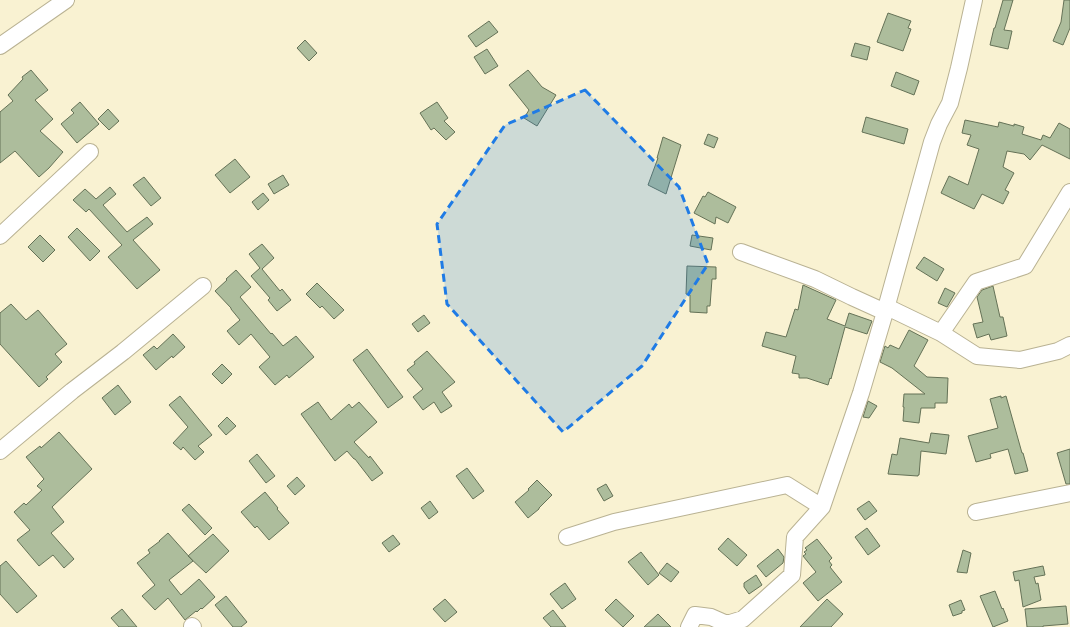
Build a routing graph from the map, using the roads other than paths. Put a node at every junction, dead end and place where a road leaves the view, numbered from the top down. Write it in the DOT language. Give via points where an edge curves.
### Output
graph roads {
  1 [pos="66,0"];
  2 [pos="974,0"];
  3 [pos="0,46"];
  4 [pos="90,152"];
  5 [pos="1070,192"];
  6 [pos="0,236"];
  7 [pos="741,252"];
  8 [pos="203,286"];
  9 [pos="886,309"];
  10 [pos="941,333"];
  11 [pos="1070,345"];
  12 [pos="0,450"];
  13 [pos="1070,493"];
  14 [pos="822,507"];
  15 [pos="976,512"];
  16 [pos="567,537"];
  17 [pos="689,627"];
  1 -- 3 [label="street"];
  2 -- 9 [label="street" via="960,68 950,103 932,142"];
  4 -- 6 [label="street"];
  5 -- 10 [label="street" via="1024,266 976,282"];
  7 -- 9 [label="street"];
  8 -- 12 [label="street"];
  9 -- 10 [label="street"];
  9 -- 14 [label="street" via="861,393"];
  10 -- 11 [label="street" via="977,356 1020,360 1058,351"];
  13 -- 15 [label="street"];
  14 -- 16 [label="street" via="787,485 614,522"];
  14 -- 17 [label="street" via="795,537 792,575 743,619 727,624 711,617 695,615"];
}
